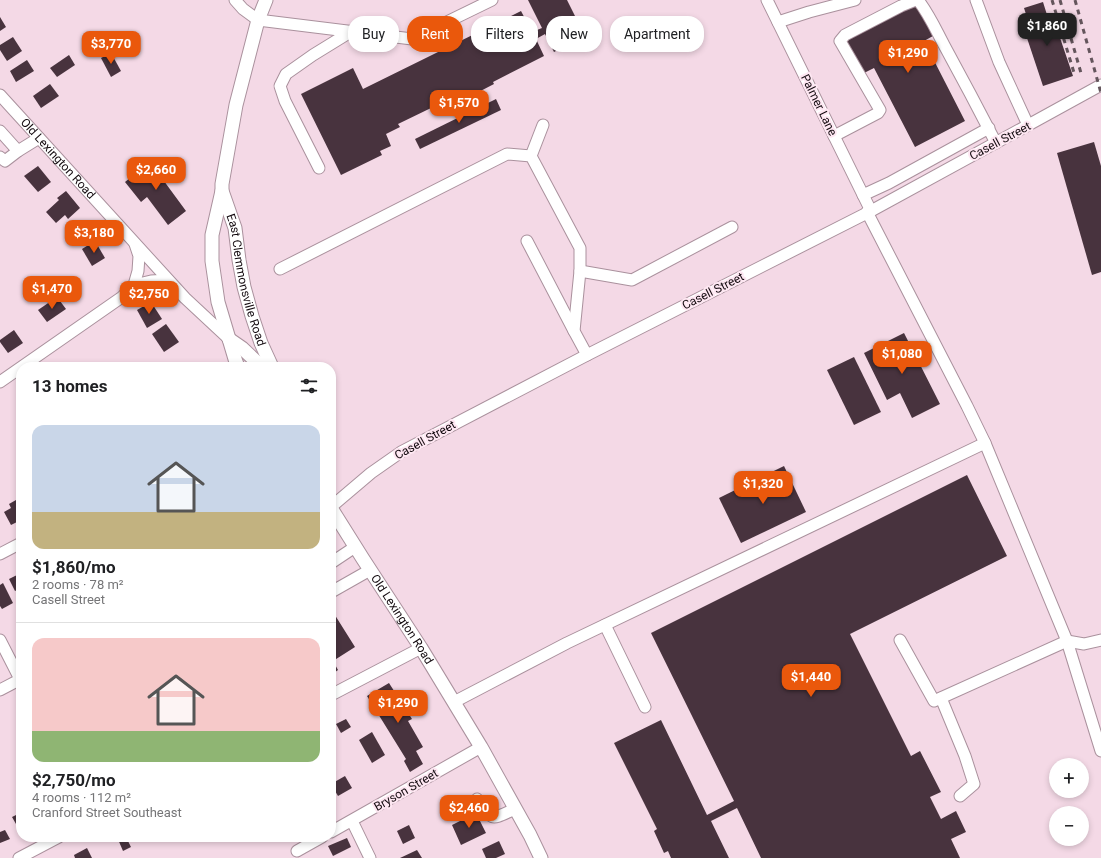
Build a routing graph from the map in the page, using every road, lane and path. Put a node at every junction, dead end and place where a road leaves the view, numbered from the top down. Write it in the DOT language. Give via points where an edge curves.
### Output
graph roads {
  1 [pos="235,0"];
  2 [pos="266,0"];
  3 [pos="492,0"];
  4 [pos="767,0"];
  5 [pos="811,0"];
  6 [pos="855,0"];
  7 [pos="917,0"];
  8 [pos="976,0"];
  9 [pos="809,12"];
  10 [pos="258,20"];
  11 [pos="778,22"];
  12 [pos="348,31"];
  13 [pos="348,33"];
  14 [pos="399,37"];
  15 [pos="1101,85"];
  16 [pos="0,95"];
  17 [pos="542,125"];
  18 [pos="1028,126"];
  19 [pos="989,128"];
  20 [pos="0,131"];
  21 [pos="834,136"];
  22 [pos="39,138"];
  23 [pos="996,143"];
  24 [pos="18,151"];
  25 [pos="531,156"];
  26 [pos="0,157"];
  27 [pos="319,168"];
  28 [pos="222,191"];
  29 [pos="863,195"];
  30 [pos="869,211"];
  31 [pos="732,227"];
  32 [pos="527,241"];
  33 [pos="134,242"];
  34 [pos="280,269"];
  35 [pos="580,271"];
  36 [pos="168,280"];
  37 [pos="134,285"];
  38 [pos="574,331"];
  39 [pos="229,339"];
  40 [pos="587,355"];
  41 [pos="29,362"];
  42 [pos="236,362"];
  43 [pos="257,362"];
  44 [pos="270,362"];
  45 [pos="16,371"];
  46 [pos="0,382"];
  47 [pos="985,443"];
  48 [pos="336,503"];
  49 [pos="336,515"];
  50 [pos="16,546"];
  51 [pos="355,547"];
  52 [pos="0,554"];
  53 [pos="336,560"];
  54 [pos="370,570"];
  55 [pos="336,589"];
  56 [pos="605,624"];
  57 [pos="0,640"];
  58 [pos="900,640"];
  59 [pos="1101,640"];
  60 [pos="1067,641"];
  61 [pos="421,648"];
  62 [pos="16,670"];
  63 [pos="16,682"];
  64 [pos="0,690"];
  65 [pos="336,692"];
  66 [pos="941,698"];
  67 [pos="454,702"];
  68 [pos="645,707"];
  69 [pos="482,747"];
  70 [pos="1101,751"];
  71 [pos="960,796"];
  72 [pos="477,799"];
  73 [pos="515,809"];
  74 [pos="352,821"];
  75 [pos="336,829"];
  76 [pos="50,842"];
  77 [pos="313,842"];
  78 [pos="297,851"];
  79 [pos="20,858"];
  80 [pos="370,858"];
  81 [pos="541,858"];
  1 -- 10 [label="street"];
  2 -- 10 [label="main road, East Clemmonsville Road"];
  3 -- 14 [label="street" via="412,39"];
  4 -- 11 [label="street, Palmer Lane"];
  5 -- 9 [label="street"];
  6 -- 9 [label="street"];
  7 -- 19 [label="street" via="926,9"];
  7 -- 21 [label="street" via="845,35 840,41 880,110"];
  8 -- 18 [label="street" via="998,62"];
  9 -- 11 [label="street"];
  10 -- 12 [label="street"];
  10 -- 28 [label="main road, East Clemmonsville Road" via="236,105"];
  11 -- 21 [label="street, Palmer Lane"];
  13 -- 27 [label="street" via="286,74 280,86"];
  15 -- 18 [label="street, Casell Street"];
  16 -- 22 [label="street, Old Lexington Road"];
  17 -- 25 [label="street"];
  18 -- 23 [label="street, Casell Street"];
  19 -- 23 [label="street"];
  19 -- 29 [label="street"];
  20 -- 24 [label="street"];
  21 -- 29 [label="street, Palmer Lane"];
  22 -- 24 [label="street"];
  22 -- 33 [label="street, Old Lexington Road"];
  23 -- 30 [label="street, Casell Street"];
  24 -- 26 [label="street" via="5,161"];
  25 -- 34 [label="street" via="507,154"];
  25 -- 35 [label="street" via="580,248"];
  28 -- 39 [label="main road, East Clemmonsville Road" via="212,235 212,261 218,302"];
  28 -- 44 [label="main road, East Clemmonsville Road" via="235,228 241,274 252,316"];
  29 -- 30 [label="street, Palmer Lane"];
  30 -- 40 [label="street, Casell Street"];
  30 -- 47 [label="street, Palmer Lane"];
  31 -- 35 [label="street" via="632,280"];
  32 -- 38 [label="street"];
  33 -- 36 [label="street, Old Lexington Road"];
  33 -- 37 [label="street" via="139,256"];
  35 -- 38 [label="street"];
  36 -- 37 [label="street"];
  36 -- 39 [label="street, Old Lexington Road"];
  37 -- 41 [label="street" via="122,297"];
  38 -- 40 [label="street"];
  39 -- 42 [label="main road, Old Lexington Road"];
  39 -- 43 [label="main road"];
  40 -- 48 [label="street, Casell Street" via="401,452"];
  45 -- 46 [label="street"];
  47 -- 56 [label="street"];
  47 -- 60 [label="street, Palmer Lane"];
  49 -- 51 [label="main road, Old Lexington Road"];
  50 -- 52 [label="street"];
  51 -- 53 [label="street"];
  51 -- 54 [label="main road, Old Lexington Road"];
  54 -- 55 [label="street"];
  54 -- 61 [label="main road, Old Lexington Road"];
  56 -- 67 [label="street"];
  56 -- 68 [label="street"];
  57 -- 62 [label="street"];
  58 -- 66 [label="street" via="934,701"];
  59 -- 60 [label="street" via="1084,644"];
  60 -- 66 [label="street"];
  60 -- 70 [label="street, Palmer Lane"];
  61 -- 65 [label="street"];
  61 -- 67 [label="main road, Old Lexington Road"];
  63 -- 64 [label="street"];
  66 -- 71 [label="street" via="974,784"];
  67 -- 69 [label="main road, Old Lexington Road"];
  69 -- 73 [label="main road, Old Lexington Road"];
  69 -- 74 [label="street, Bryson Street"];
  72 -- 73 [label="street" via="492,817"];
  73 -- 81 [label="main road, Old Lexington Road"];
  74 -- 75 [label="street, Bryson Street"];
  74 -- 80 [label="street"];
  76 -- 79 [label="street"];
  77 -- 78 [label="street"];
}
